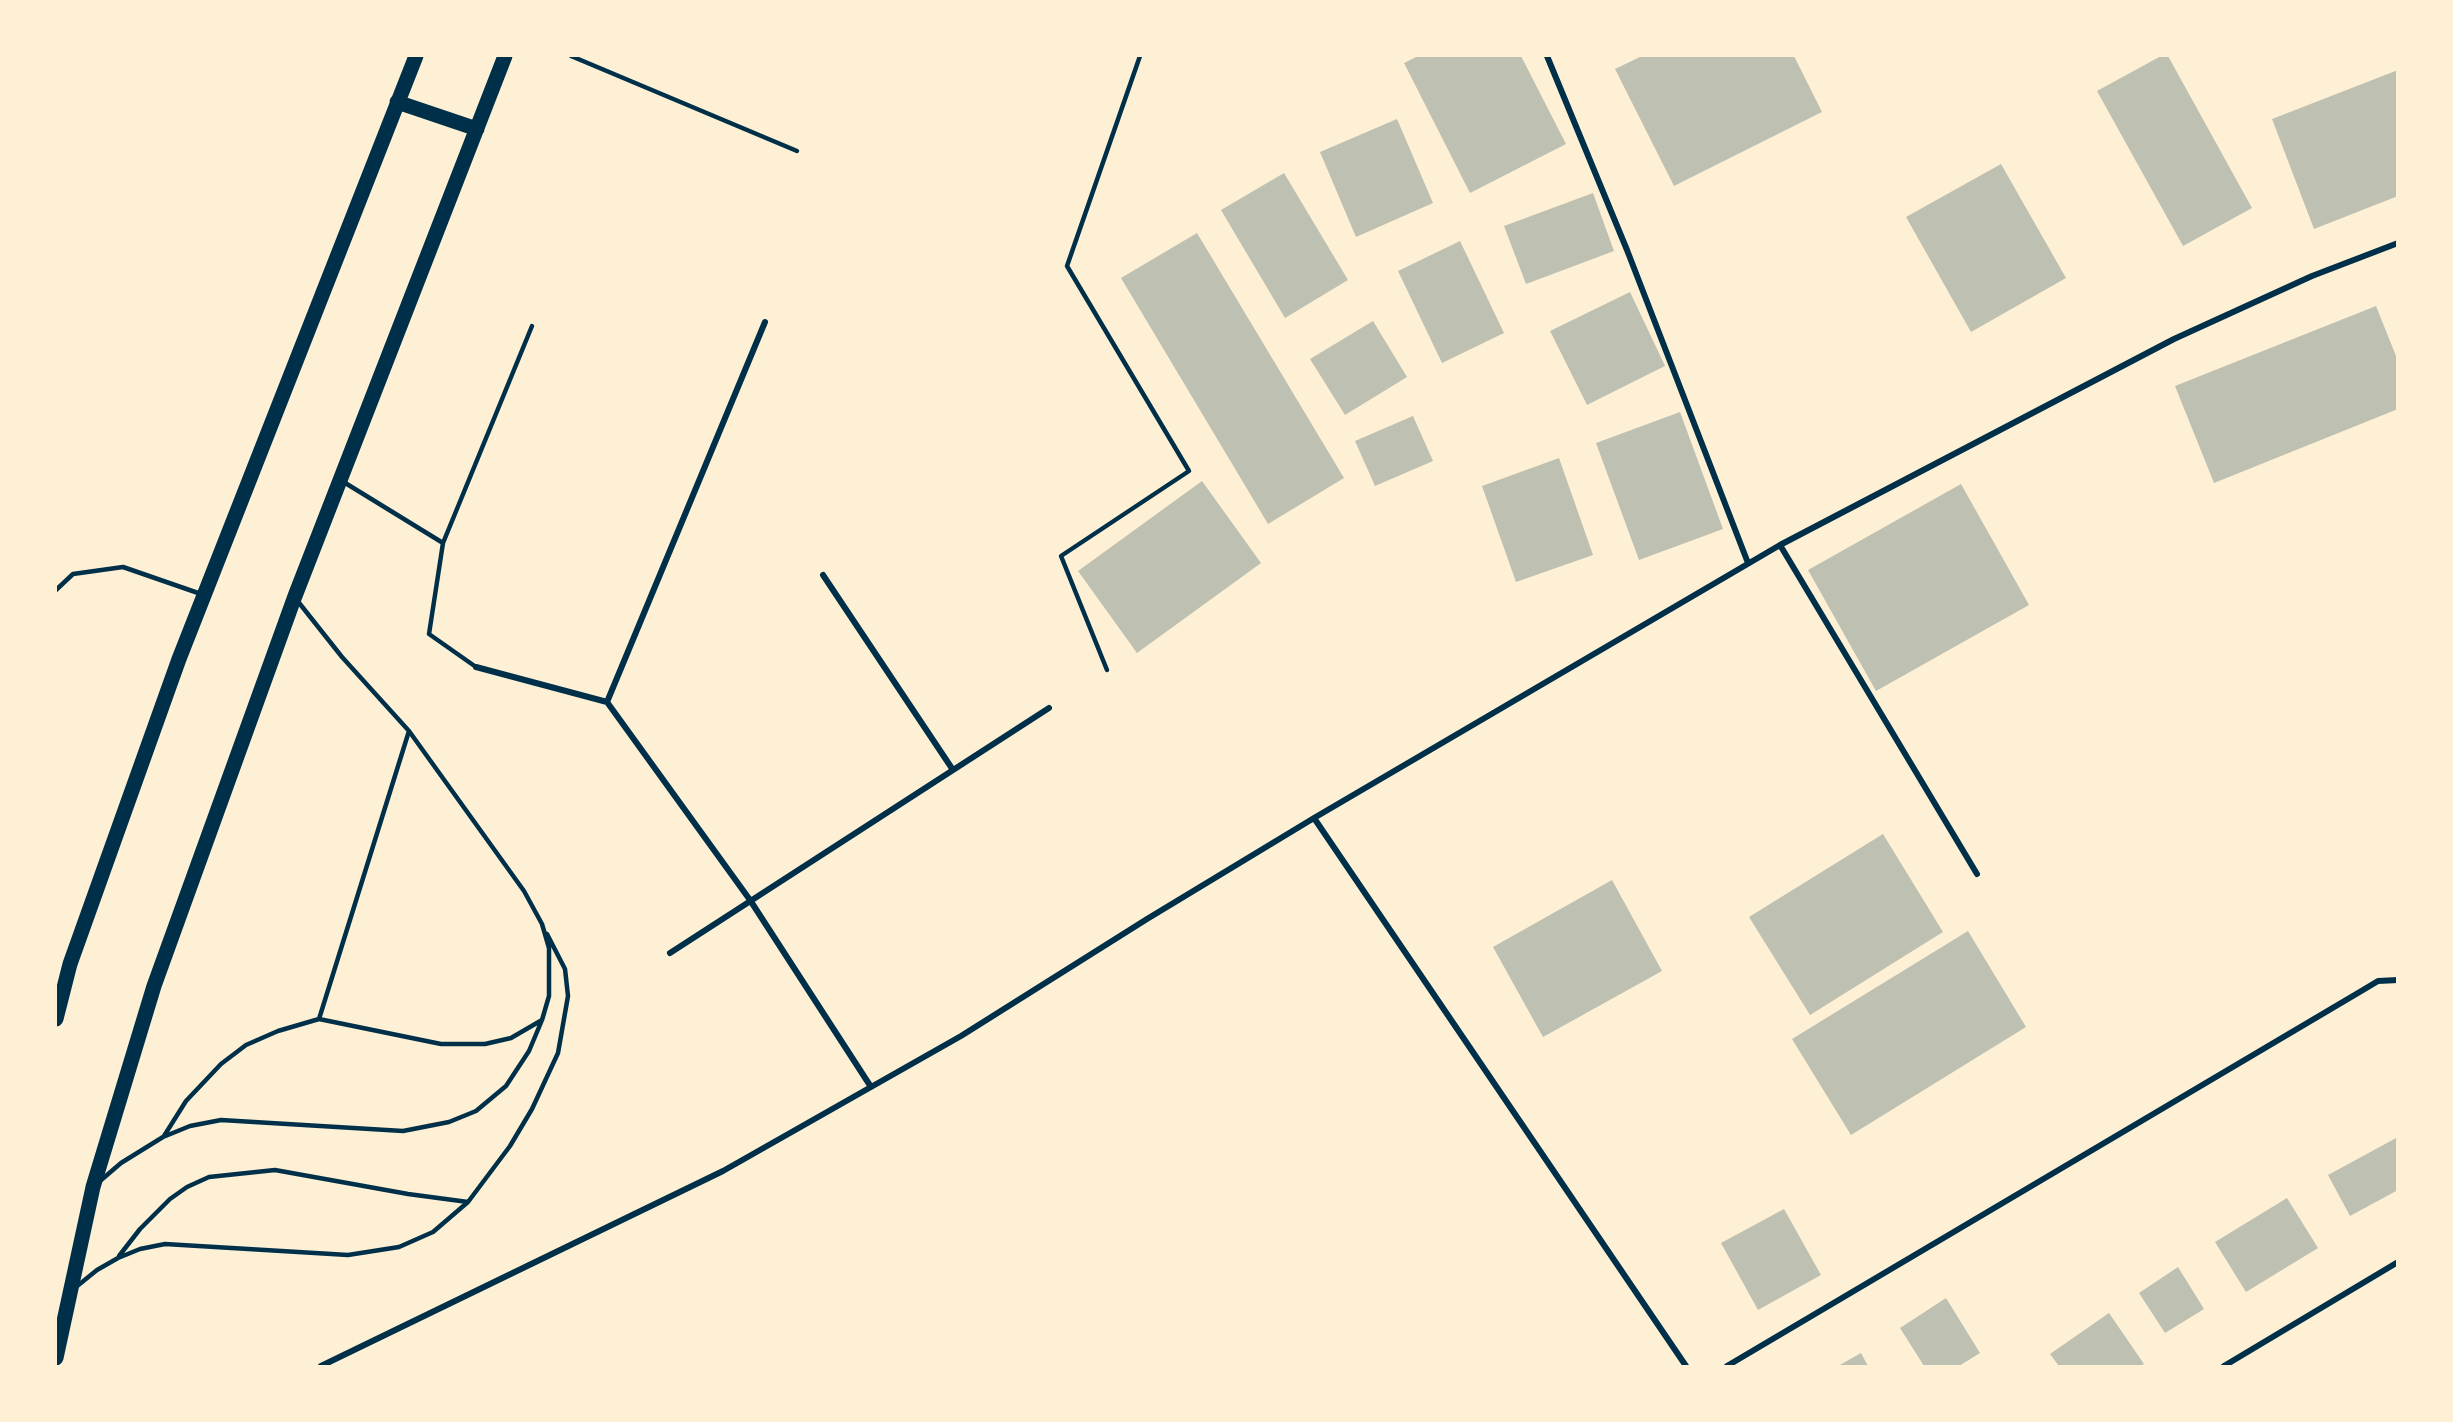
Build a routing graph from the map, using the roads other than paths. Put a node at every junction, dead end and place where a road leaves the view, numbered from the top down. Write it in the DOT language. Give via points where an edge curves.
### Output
graph roads {
  1 [pos="416,56"];
  2 [pos="505,56"];
  3 [pos="572,56"];
  4 [pos="1140,56"];
  5 [pos="1547,56"];
  6 [pos="397,102"];
  7 [pos="477,129"];
  8 [pos="797,151"];
  9 [pos="2397,243"];
  10 [pos="765,322"];
  11 [pos="532,327"];
  12 [pos="340,480"];
  13 [pos="443,543"];
  14 [pos="1780,545"];
  15 [pos="1748,562"];
  16 [pos="823,575"];
  17 [pos="56,590"];
  18 [pos="205,595"];
  19 [pos="295,597"];
  20 [pos="476,667"];
  21 [pos="1107,670"];
  22 [pos="606,702"];
  23 [pos="1049,708"];
  24 [pos="409,731"];
  25 [pos="953,770"];
  26 [pos="1314,818"];
  27 [pos="1977,874"];
  28 [pos="750,900"];
  29 [pos="542,924"];
  30 [pos="670,952"];
  31 [pos="2397,980"];
  32 [pos="56,1019"];
  33 [pos="318,1019"];
  34 [pos="542,1020"];
  35 [pos="871,1087"];
  36 [pos="163,1137"];
  37 [pos="93,1187"];
  38 [pos="468,1202"];
  39 [pos="118,1258"];
  40 [pos="2397,1262"];
  41 [pos="70,1292"];
  42 [pos="56,1358"];
  43 [pos="321,1366"];
  44 [pos="1686,1366"];
  45 [pos="1727,1366"];
  46 [pos="2224,1366"];
  1 -- 6 [label="main road"];
  2 -- 7 [label="main road"];
  3 -- 8 [label="lane"];
  4 -- 21 [label="lane" via="1067,266 1189,471 1061,555"];
  5 -- 15 [label="street"];
  6 -- 7 [label="main road"];
  6 -- 18 [label="main road"];
  7 -- 12 [label="main road"];
  9 -- 14 [label="street" via="2312,276 2174,339"];
  10 -- 22 [label="street"];
  11 -- 13 [label="lane"];
  12 -- 13 [label="lane"];
  12 -- 19 [label="main road"];
  13 -- 20 [label="lane" via="429,634"];
  14 -- 15 [label="street"];
  14 -- 27 [label="street"];
  15 -- 26 [label="street"];
  16 -- 25 [label="street"];
  17 -- 18 [label="lane" via="73,574 123,567"];
  18 -- 32 [label="main road" via="70,964"];
  19 -- 24 [label="lane" via="342,657"];
  19 -- 37 [label="main road" via="154,986"];
  20 -- 22 [label="street"];
  22 -- 28 [label="street"];
  23 -- 25 [label="street"];
  24 -- 29 [label="lane" via="524,891"];
  24 -- 33 [label="lane"];
  25 -- 28 [label="street"];
  26 -- 35 [label="street"];
  26 -- 44 [label="street"];
  28 -- 30 [label="street"];
  28 -- 35 [label="street"];
  29 -- 34 [label="lane" via="551,970"];
  29 -- 38 [label="lane" via="565,969 568,996 558,1053 532,1109"];
  31 -- 45 [label="street" via="2378,981 2362,990"];
  33 -- 34 [label="lane" via="441,1044 485,1044 511,1038"];
  33 -- 36 [label="lane" via="278,1031 238,1051 201,1083"];
  34 -- 36 [label="lane" via="529,1052 506,1086 476,1110 449,1122 403,1131 221,1120"];
  35 -- 43 [label="street" via="723,1171"];
  36 -- 37 [label="lane" via="121,1163"];
  37 -- 41 [label="main road"];
  38 -- 39 [label="lane" via="433,1232 399,1247 348,1255 165,1244"];
  38 -- 39 [label="lane" via="275,1170 209,1177 170,1198 140,1228"];
  39 -- 41 [label="lane"];
  40 -- 46 [label="street"];
  41 -- 42 [label="main road"];
}
